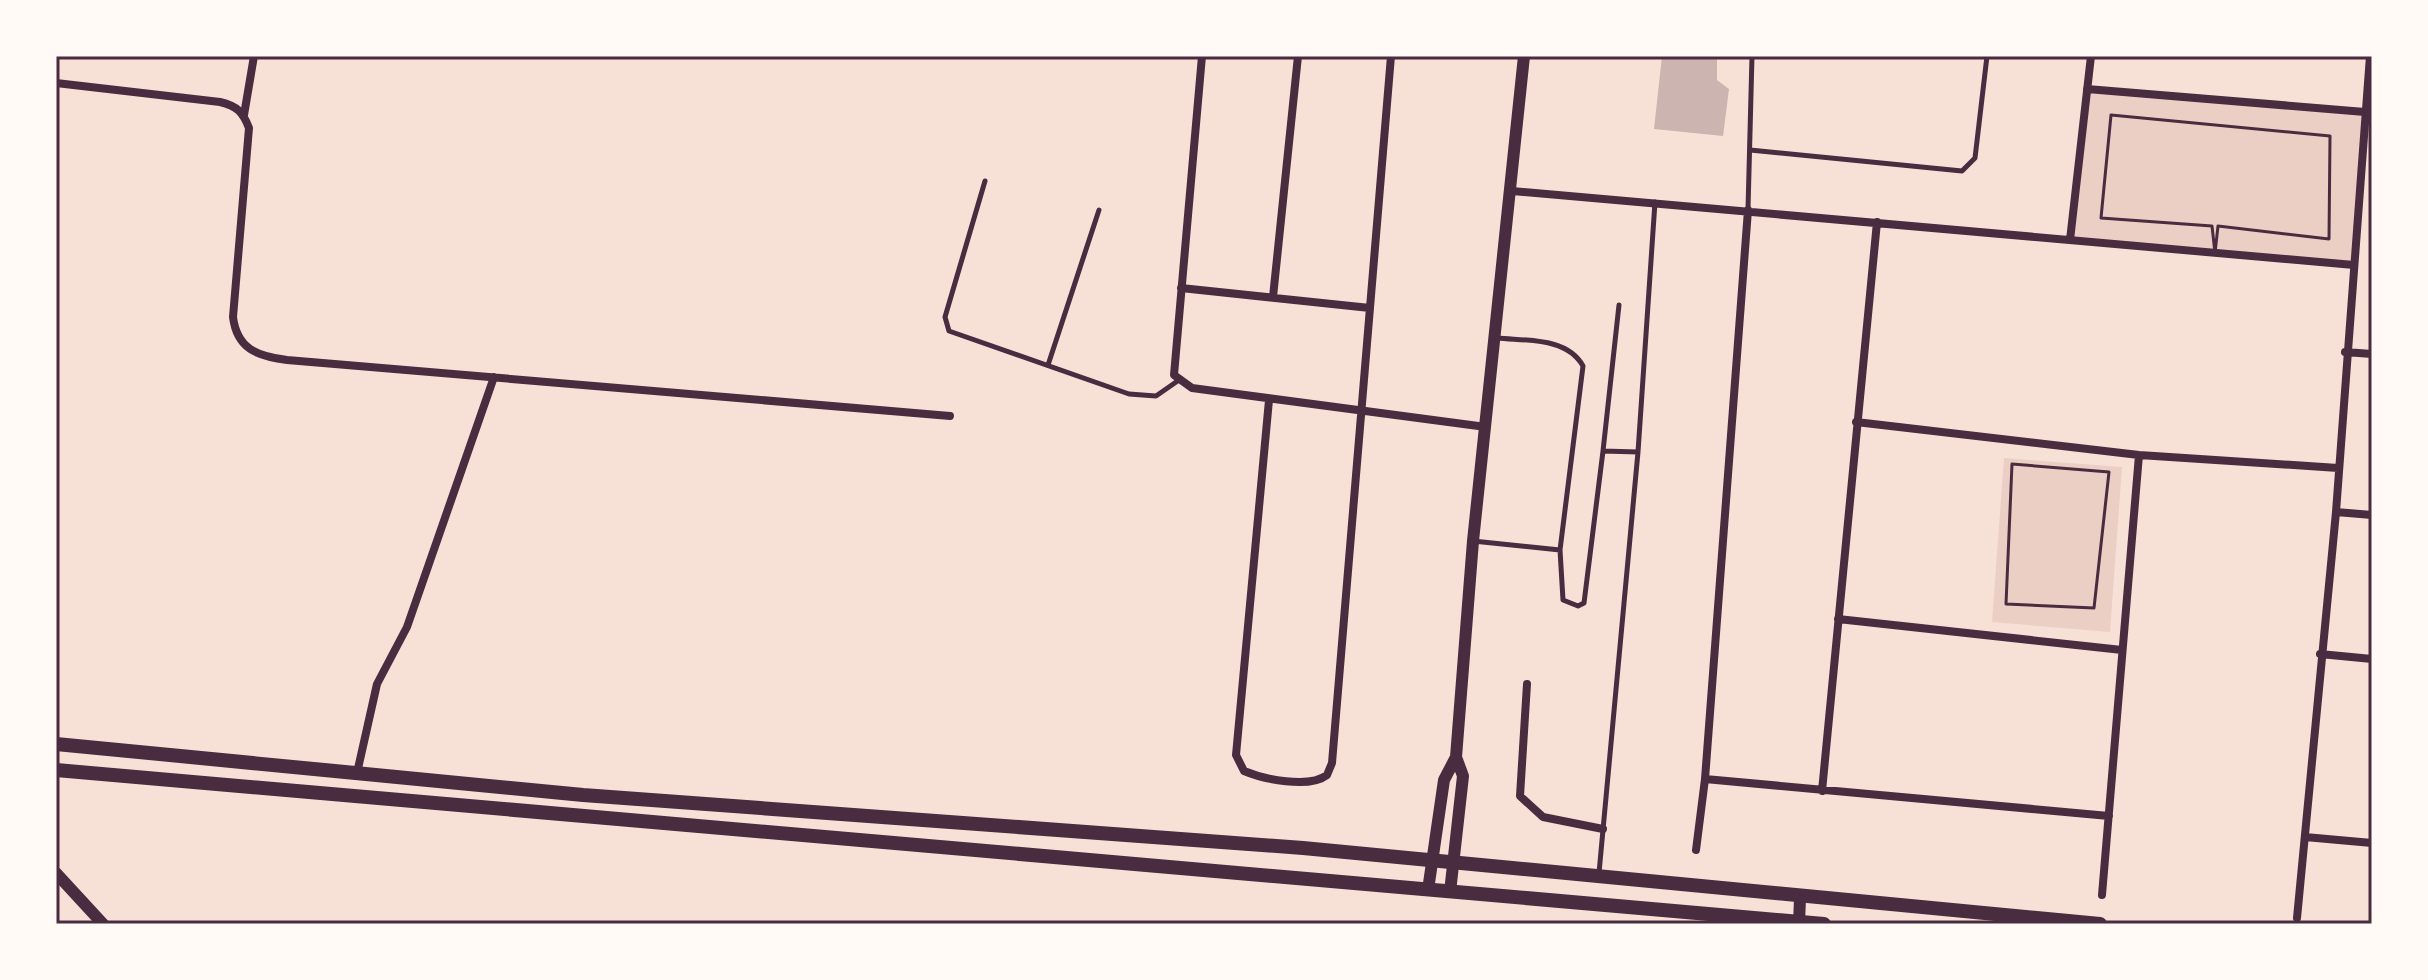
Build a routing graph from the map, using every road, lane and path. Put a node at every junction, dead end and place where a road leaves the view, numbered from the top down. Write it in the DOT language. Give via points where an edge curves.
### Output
graph roads {
  1 [pos="254,56"];
  2 [pos="1202,56"];
  3 [pos="1298,56"];
  4 [pos="1391,56"];
  5 [pos="1524,56"];
  6 [pos="1752,56"];
  7 [pos="1987,56"];
  8 [pos="2091,56"];
  9 [pos="2370,56"];
  10 [pos="56,83"];
  11 [pos="2087,89"];
  12 [pos="2365,112"];
  13 [pos="244,115"];
  14 [pos="1750,150"];
  15 [pos="985,181"];
  16 [pos="1512,191"];
  17 [pos="1655,202"];
  18 [pos="1099,210"];
  19 [pos="1748,210"];
  20 [pos="1877,222"];
  21 [pos="2070,240"];
  22 [pos="2215,253"];
  23 [pos="2354,265"];
  24 [pos="1181,288"];
  25 [pos="1273,297"];
  26 [pos="1619,305"];
  27 [pos="1370,308"];
  28 [pos="1497,338"];
  29 [pos="2345,352"];
  30 [pos="2372,354"];
  31 [pos="1048,365"];
  32 [pos="494,377"];
  33 [pos="1179,380"];
  34 [pos="1269,400"];
  35 [pos="1362,410"];
  36 [pos="950,416"];
  37 [pos="1856,422"];
  38 [pos="1486,427"];
  39 [pos="1603,451"];
  40 [pos="1638,452"];
  41 [pos="2139,455"];
  42 [pos="2338,468"];
  43 [pos="2336,512"];
  44 [pos="2372,515"];
  45 [pos="1473,541"];
  46 [pos="1560,550"];
  47 [pos="2094,608"];
  48 [pos="1838,619"];
  49 [pos="2122,650"];
  50 [pos="2320,654"];
  51 [pos="2372,659"];
  52 [pos="1527,684"];
  53 [pos="56,744"];
  54 [pos="1456,757"];
  55 [pos="56,770"];
  56 [pos="357,773"];
  57 [pos="1705,779"];
  58 [pos="1822,791"];
  59 [pos="2109,816"];
  60 [pos="1603,829"];
  61 [pos="2305,837"];
  62 [pos="2372,843"];
  63 [pos="1696,850"];
  64 [pos="1431,860"];
  65 [pos="1455,862"];
  66 [pos="56,873"];
  67 [pos="1598,878"];
  68 [pos="1428,890"];
  69 [pos="1450,892"];
  70 [pos="2102,895"];
  71 [pos="1800,898"];
  72 [pos="2297,918"];
  73 [pos="1799,923"];
  74 [pos="103,924"];
  75 [pos="1824,924"];
  76 [pos="2100,924"];
  1 -- 13 [label="street"];
  2 -- 24 [label="street"];
  3 -- 25 [label="street"];
  4 -- 27 [label="street"];
  5 -- 16 [label="street"];
  6 -- 14 [label="lane"];
  7 -- 14 [label="lane" via="1975,158 1962,171"];
  8 -- 11 [label="street"];
  9 -- 12 [label="street"];
  10 -- 13 [label="street" via="220,102"];
  11 -- 12 [label="street"];
  11 -- 21 [label="street"];
  12 -- 23 [label="street"];
  13 -- 32 [label="street" via="249,128 233,317 242,345 287,360"];
  14 -- 19 [label="lane"];
  15 -- 31 [label="lane" via="945,317 949,331"];
  16 -- 17 [label="street"];
  16 -- 28 [label="street"];
  17 -- 19 [label="street"];
  17 -- 40 [label="lane"];
  18 -- 31 [label="lane"];
  19 -- 20 [label="street"];
  19 -- 57 [label="street"];
  20 -- 21 [label="street"];
  20 -- 37 [label="street"];
  21 -- 22 [label="street"];
  22 -- 22 [label="path" via="2212,226 2101,218 2111,115 2330,136 2329,239 2218,226"];
  22 -- 23 [label="street"];
  23 -- 29 [label="street"];
  24 -- 25 [label="street"];
  24 -- 33 [label="street" via="1173,369"];
  25 -- 27 [label="street"];
  26 -- 39 [label="lane"];
  27 -- 35 [label="street"];
  28 -- 38 [label="street"];
  28 -- 46 [label="lane" via="1560,345 1578,356 1583,366"];
  29 -- 30 [label="street"];
  29 -- 42 [label="street"];
  31 -- 33 [label="lane" via="1143,396 1156,396"];
  32 -- 36 [label="street"];
  32 -- 56 [label="street" via="407,627 377,684"];
  33 -- 34 [label="street" via="1192,388"];
  34 -- 35 [label="street"];
  34 -- 35 [label="street" via="1236,755 1244,771 1257,777 1317,780 1327,775 1332,763"];
  35 -- 38 [label="street"];
  37 -- 41 [label="street"];
  37 -- 48 [label="street"];
  38 -- 45 [label="street"];
  39 -- 40 [label="lane"];
  39 -- 46 [label="lane" via="1586,596 1578,606 1563,600"];
  40 -- 60 [label="lane"];
  41 -- 42 [label="street"];
  41 -- 49 [label="street"];
  42 -- 43 [label="street"];
  43 -- 44 [label="street"];
  43 -- 50 [label="street"];
  45 -- 46 [label="lane"];
  45 -- 54 [label="street"];
  47 -- 47 [label="path" via="2109,472 2012,464 2006,604"];
  48 -- 49 [label="street"];
  48 -- 58 [label="street"];
  49 -- 59 [label="street"];
  50 -- 51 [label="street"];
  50 -- 61 [label="street"];
  52 -- 60 [label="street" via="1520,796 1543,817"];
  53 -- 56 [label="main road"];
  54 -- 64 [label="street" via="1444,780"];
  54 -- 65 [label="street" via="1463,776"];
  55 -- 68 [label="main road"];
  56 -- 64 [label="main road"];
  57 -- 58 [label="street"];
  57 -- 63 [label="street"];
  58 -- 59 [label="street"];
  59 -- 70 [label="street"];
  60 -- 67 [label="lane"];
  61 -- 62 [label="street"];
  61 -- 72 [label="street"];
  64 -- 65 [label="main road"];
  64 -- 68 [label="street"];
  65 -- 67 [label="main road"];
  65 -- 69 [label="street"];
  66 -- 74 [label="street"];
  67 -- 71 [label="main road"];
  68 -- 69 [label="main road"];
  69 -- 73 [label="main road"];
  71 -- 73 [label="street"];
  71 -- 76 [label="main road"];
  73 -- 75 [label="main road"];
}
